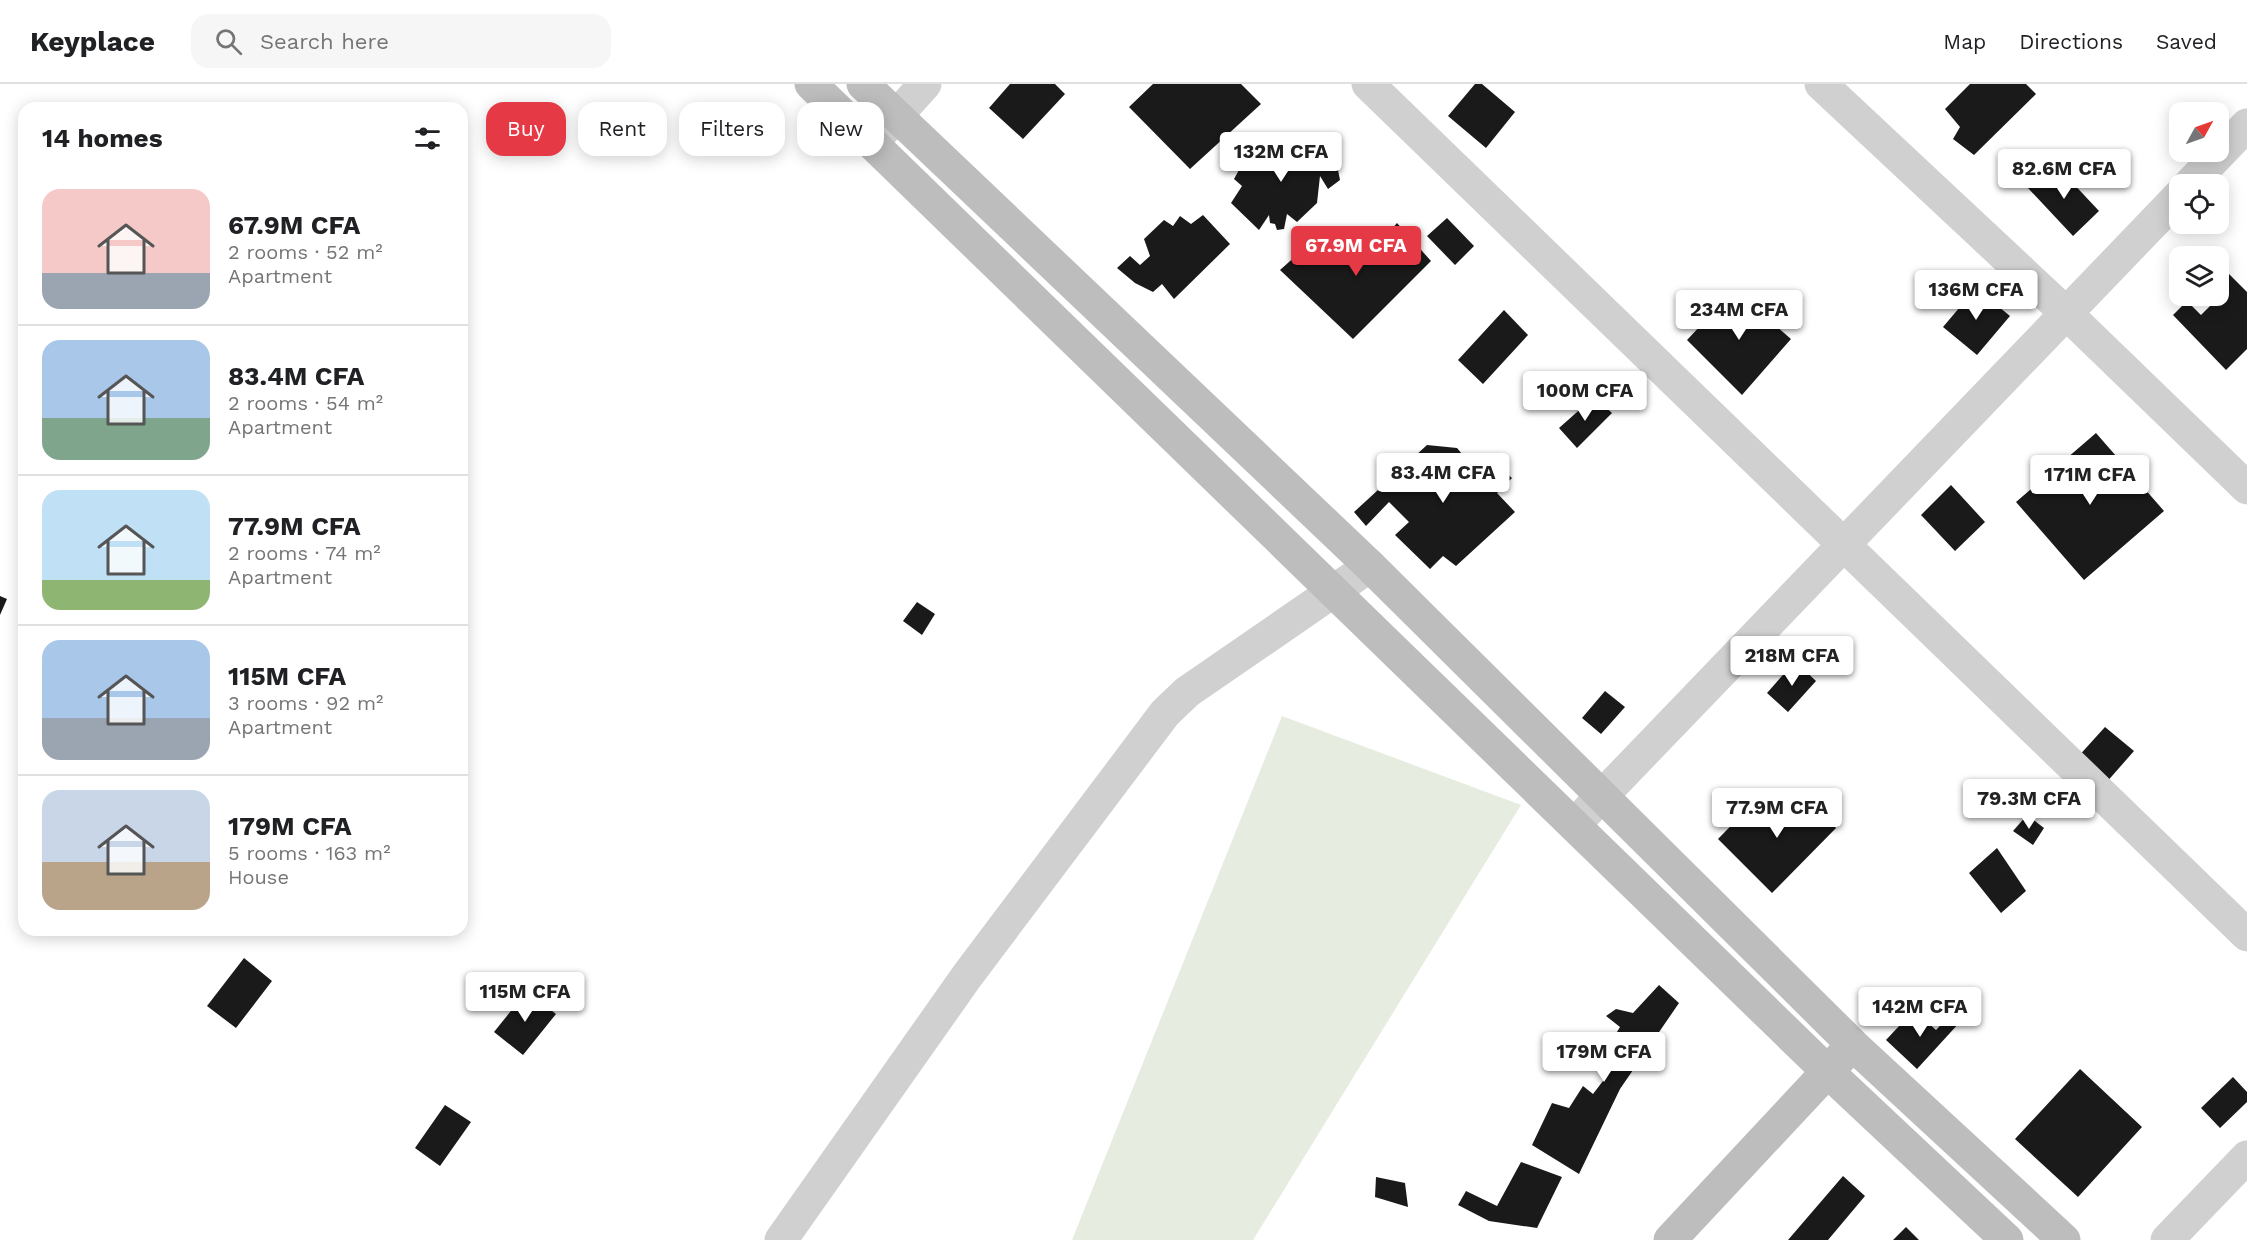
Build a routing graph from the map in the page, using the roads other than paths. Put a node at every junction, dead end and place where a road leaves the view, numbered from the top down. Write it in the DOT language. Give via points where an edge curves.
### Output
graph roads {
  1 [pos="811,84"];
  2 [pos="863,84"];
  3 [pos="925,84"];
  4 [pos="1368,84"];
  5 [pos="1821,84"];
  6 [pos="830,102"];
  7 [pos="896,116"];
  8 [pos="2247,125"];
  9 [pos="884,129"];
  10 [pos="884,154"];
  11 [pos="2200,174"];
  12 [pos="2169,206"];
  13 [pos="2066,314"];
  14 [pos="2247,488"];
  15 [pos="1843,545"];
  16 [pos="1370,567"];
  17 [pos="1332,592"];
  18 [pos="1602,796"];
  19 [pos="1574,825"];
  20 [pos="2247,935"];
  21 [pos="1853,1045"];
  22 [pos="1827,1071"];
  23 [pos="2247,1157"];
  24 [pos="781,1240"];
  25 [pos="1670,1240"];
  26 [pos="2007,1240"];
  27 [pos="2064,1240"];
  28 [pos="2167,1240"];
  1 -- 6 [label="street"];
  2 -- 7 [label="street"];
  3 -- 7 [label="street"];
  4 -- 15 [label="street"];
  5 -- 13 [label="street"];
  7 -- 9 [label="street"];
  7 -- 16 [label="street"];
  8 -- 11 [label="street"];
  10 -- 17 [label="street"];
  12 -- 13 [label="street"];
  13 -- 14 [label="street"];
  13 -- 15 [label="street"];
  15 -- 18 [label="street"];
  15 -- 20 [label="street"];
  16 -- 17 [label="street"];
  16 -- 18 [label="street"];
  17 -- 19 [label="street"];
  17 -- 24 [label="street" via="1188,692 1165,713 967,976"];
  18 -- 19 [label="street"];
  18 -- 21 [label="street"];
  19 -- 22 [label="street"];
  21 -- 22 [label="street"];
  21 -- 27 [label="street"];
  22 -- 25 [label="street"];
  22 -- 26 [label="street"];
  23 -- 28 [label="street"];
}
